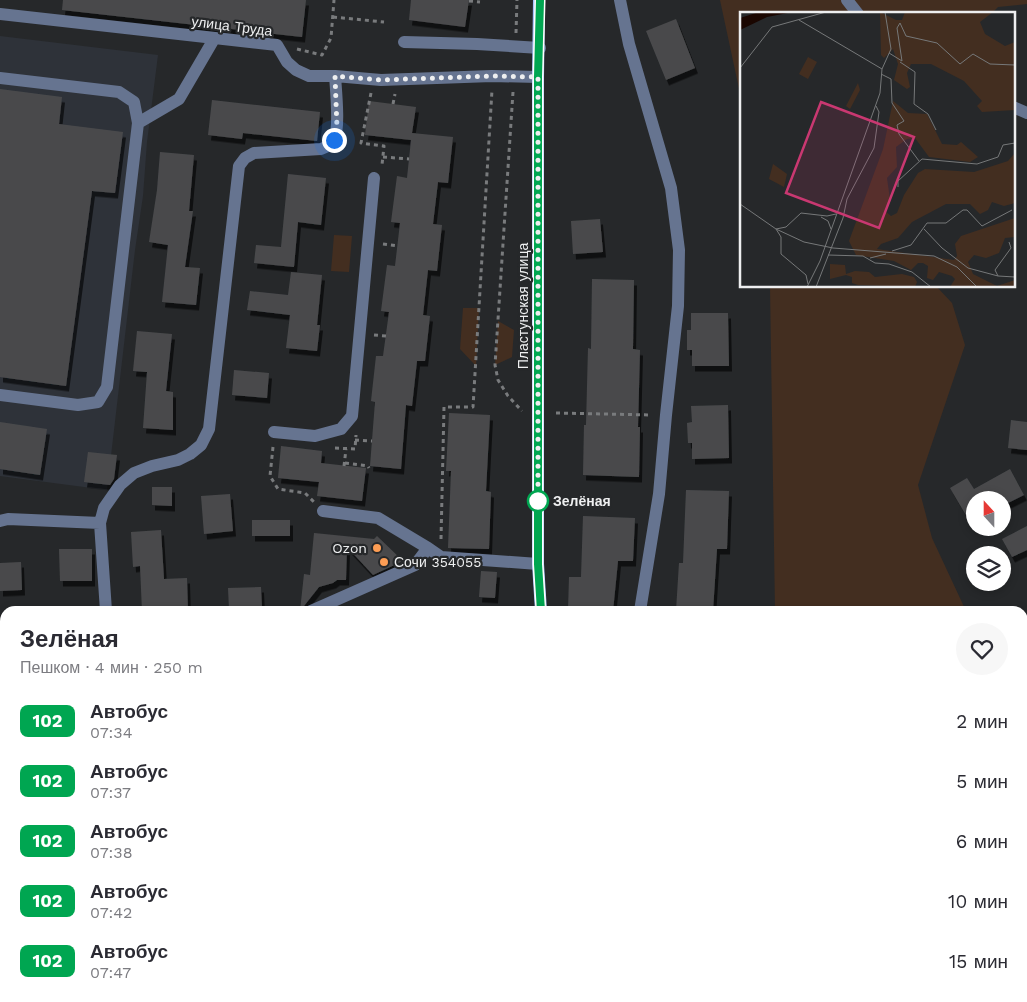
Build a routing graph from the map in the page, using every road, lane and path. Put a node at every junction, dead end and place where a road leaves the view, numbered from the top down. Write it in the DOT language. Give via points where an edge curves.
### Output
graph roads {
  1 [pos="334,0"];
  2 [pos="469,0"];
  3 [pos="517,0"];
  4 [pos="540,0"];
  5 [pos="620,0"];
  6 [pos="847,0"];
  7 [pos="480,2"];
  8 [pos="856,12"];
  9 [pos="0,14"];
  10 [pos="333,17"];
  11 [pos="384,22"];
  12 [pos="214,38"];
  13 [pos="404,42"];
  14 [pos="276,45"];
  15 [pos="516,46"];
  16 [pos="540,48"];
  17 [pos="335,76"];
  18 [pos="492,76"];
  19 [pos="514,76"];
  20 [pos="538,77"];
  21 [pos="0,78"];
  22 [pos="1014,106"];
  23 [pos="1027,113"];
  24 [pos="138,123"];
  25 [pos="383,156"];
  26 [pos="409,159"];
  27 [pos="374,178"];
  28 [pos="375,243"];
  29 [pos="398,246"];
  30 [pos="0,394"];
  31 [pos="523,413"];
  32 [pos="556,413"];
  33 [pos="666,415"];
  34 [pos="274,432"];
  35 [pos="356,440"];
  36 [pos="372,441"];
  37 [pos="346,449"];
  38 [pos="368,468"];
  39 [pos="270,476"];
  40 [pos="323,511"];
  41 [pos="0,520"];
  42 [pos="100,523"];
  43 [pos="428,548"];
  44 [pos="441,557"];
  45 [pos="538,564"];
  46 [pos="106,606"];
  47 [pos="322,606"];
  48 [pos="541,606"];
  49 [pos="641,606"];
  1 -- 10 [label="path"];
  2 -- 7 [label="path"];
  3 -- 15 [label="path"];
  4 -- 16 [label="main road, Пластунская улица"];
  5 -- 33 [label="street" via="629,44 671,188 679,250 678,306"];
  6 -- 8 [label="street"];
  9 -- 12 [label="street, улица Труда"];
  10 -- 11 [label="path"];
  10 -- 14 [label="path" via="332,38 322,55"];
  12 -- 14 [label="street, улица Труда"];
  12 -- 24 [label="street" via="179,99"];
  13 -- 15 [label="street"];
  14 -- 17 [label="street, улица Труда" via="296,70 308,76"];
  15 -- 16 [label="street"];
  16 -- 20 [label="main road, Пластунская улица"];
  17 -- 18 [label="street, улица Труда" via="381,80"];
  17 -- 42 [label="street" via="337,128 328,147 254,153 244,158 239,166 209,430 201,445 190,454 134,473 120,484 104,508"];
  18 -- 19 [label="street, улица Труда"];
  18 -- 44 [label="path" via="473,407 444,407"];
  19 -- 20 [label="street, улица Труда"];
  19 -- 31 [label="path" via="495,365 498,380"];
  20 -- 45 [label="main road, Пластунская улица"];
  21 -- 24 [label="street" via="119,92 134,102"];
  22 -- 23 [label="street"];
  24 -- 30 [label="street" via="107,387 98,402 78,405"];
  25 -- 26 [label="path"];
  27 -- 34 [label="street" via="352,416 340,429 315,436"];
  28 -- 29 [label="path"];
  32 -- 33 [label="path"];
  33 -- 49 [label="street" via="659,494"];
  35 -- 36 [label="path"];
  37 -- 38 [label="path" via="344,464"];
  39 -- 40 [label="path" via="278,489 305,493"];
  40 -- 43 [label="street" via="378,518"];
  41 -- 42 [label="street"];
  42 -- 46 [label="street"];
  43 -- 44 [label="street"];
  43 -- 47 [label="street" via="415,565"];
  44 -- 45 [label="street"];
  45 -- 48 [label="main road, Пластунская улица"];
}
